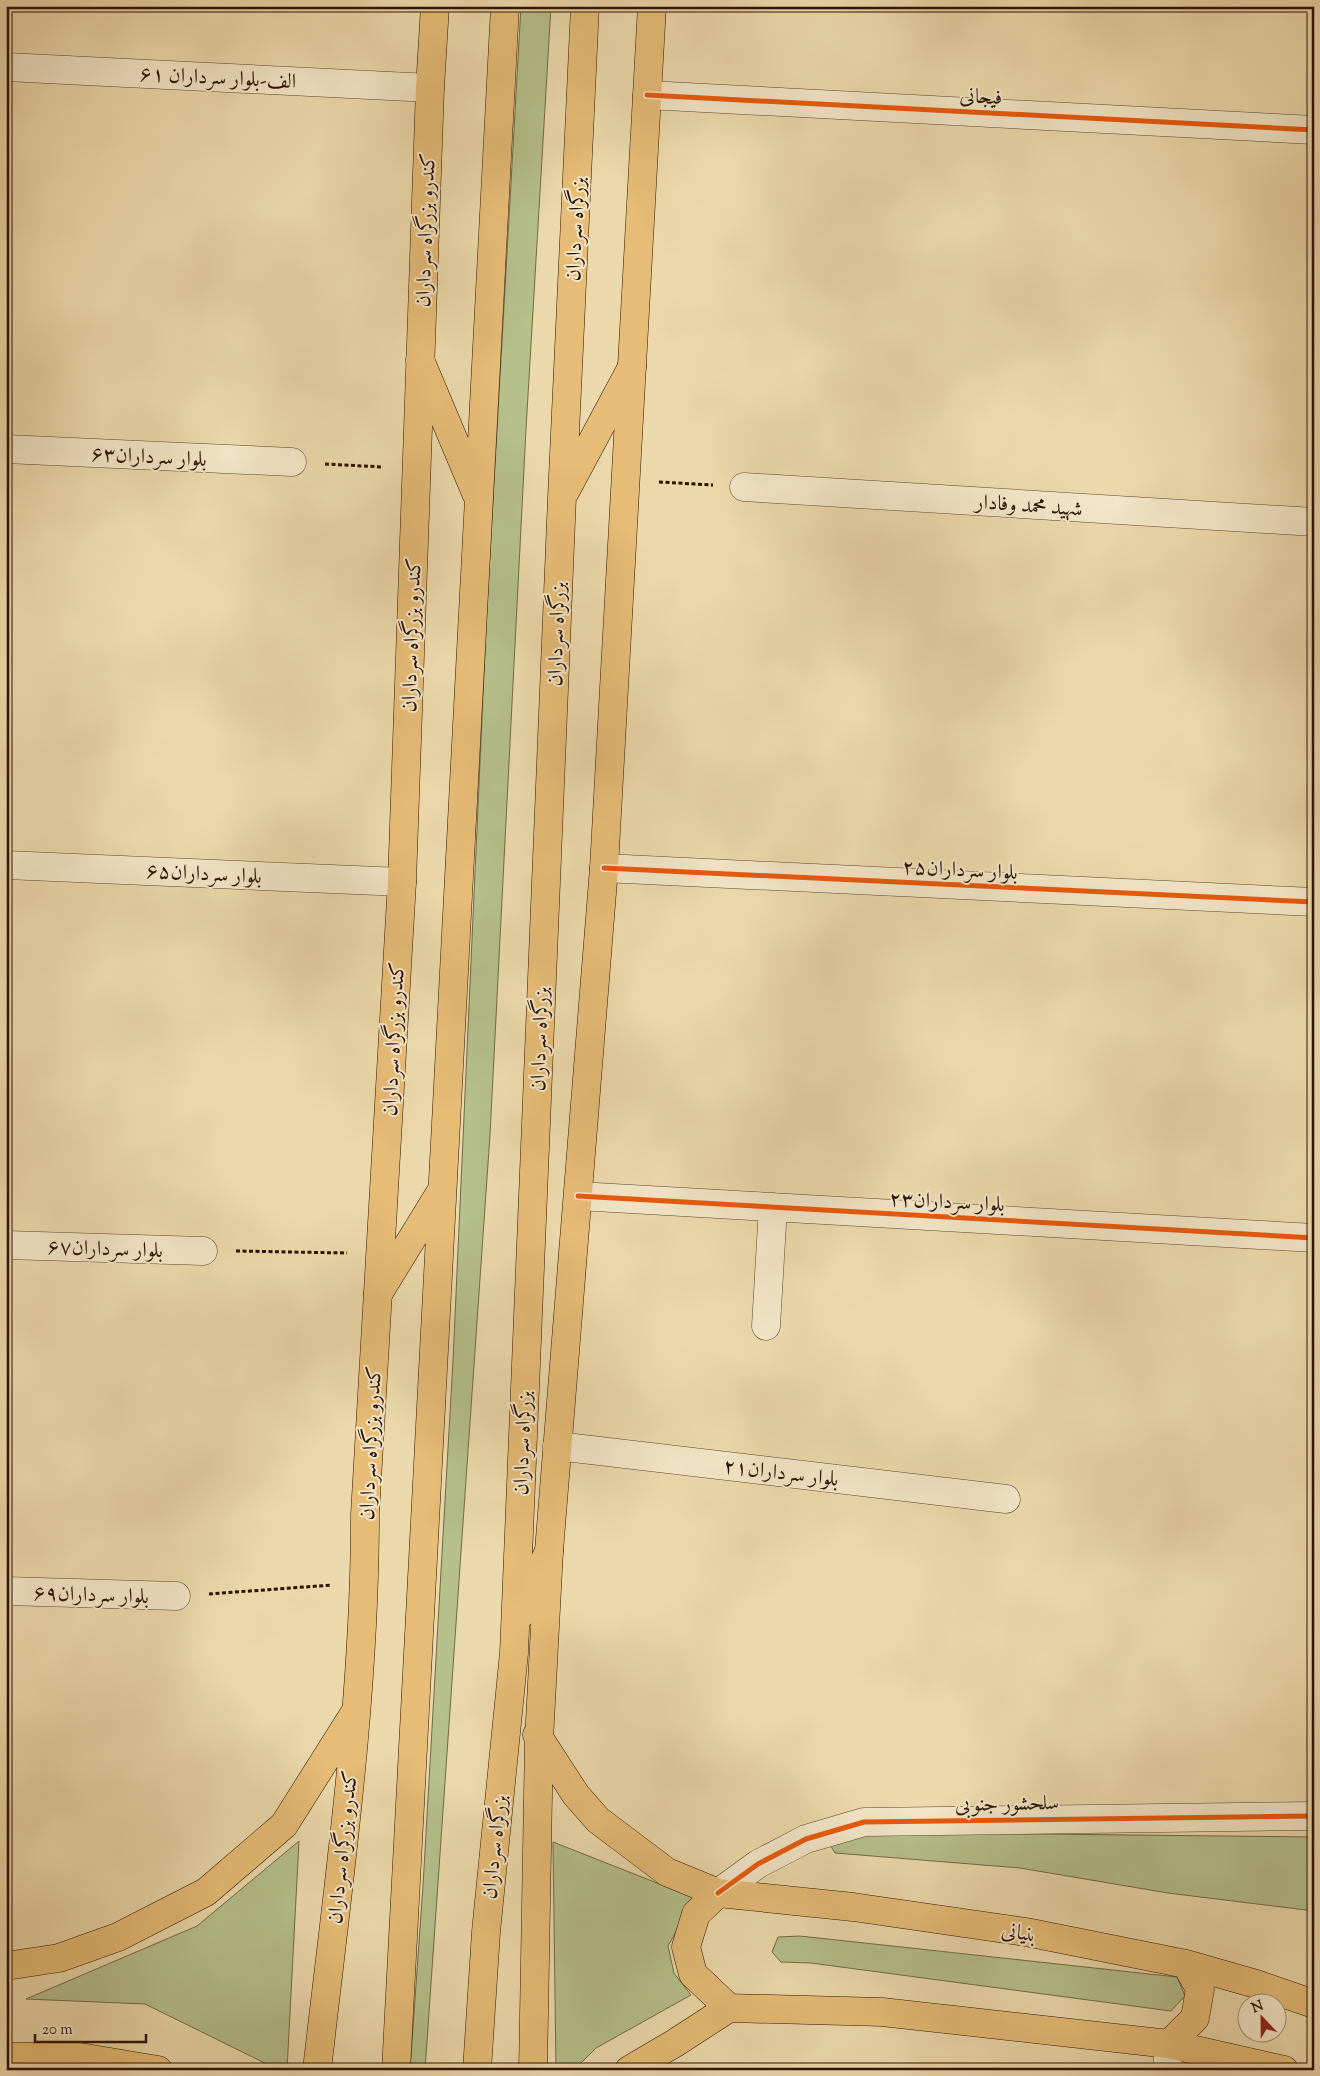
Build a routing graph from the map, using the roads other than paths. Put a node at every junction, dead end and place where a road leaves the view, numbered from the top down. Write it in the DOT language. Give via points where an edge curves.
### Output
graph roads {
  1 [pos="435,6"];
  2 [pos="505,6"];
  3 [pos="585,6"];
  4 [pos="652,6"];
  5 [pos="6,66"];
  6 [pos="430,88"];
  7 [pos="647,95"];
  8 [pos="1314,130"];
  9 [pos="420,360"];
  10 [pos="632,367"];
  11 [pos="6,449"];
  12 [pos="292,462"];
  13 [pos="744,487"];
  14 [pos="562,497"];
  15 [pos="479,498"];
  16 [pos="1314,522"];
  17 [pos="6,865"];
  18 [pos="604,868"];
  19 [pos="402,882"];
  20 [pos="1314,902"];
  21 [pos="442,1190"];
  22 [pos="578,1196"];
  23 [pos="773,1207"];
  24 [pos="1314,1238"];
  25 [pos="6,1245"];
  26 [pos="203,1251"];
  27 [pos="378,1294"];
  28 [pos="766,1326"];
  29 [pos="557,1446"];
  30 [pos="1006,1499"];
  31 [pos="549,1551"];
  32 [pos="6,1591"];
  33 [pos="176,1596"];
  34 [pos="514,1641"];
  35 [pos="357,1708"];
  36 [pos="539,1740"];
  37 [pos="1314,1816"];
  38 [pos="718,1893"];
  39 [pos="1186,1964"];
  40 [pos="6,1966"];
  41 [pos="1314,2004"];
  42 [pos="729,2008"];
  43 [pos="6,2057"];
  44 [pos="1168,2057"];
  45 [pos="158,2070"];
  46 [pos="317,2070"];
  47 [pos="396,2070"];
  48 [pos="477,2070"];
  49 [pos="533,2070"];
  50 [pos="629,2070"];
  51 [pos="1284,2070"];
  1 -- 6 [label="main road, کندرو بزرگراه سرداران"];
  2 -- 15 [label="main road"];
  3 -- 14 [label="main road, بزرگراه سرداران"];
  4 -- 7 [label="main road"];
  5 -- 6 [label="street, ۶۱ الف-بلوار سرداران"];
  6 -- 9 [label="main road, کندرو بزرگراه سرداران"];
  7 -- 8 [label="street, فیجانی"];
  7 -- 10 [label="main road"];
  9 -- 15 [label="main road"];
  9 -- 19 [label="main road, کندرو بزرگراه سرداران"];
  10 -- 14 [label="main road"];
  10 -- 18 [label="main road"];
  11 -- 12 [label="street, بلوار سرداران۶۳"];
  13 -- 16 [label="street, شهید محمد وفادار"];
  14 -- 34 [label="main road, بزرگراه سرداران"];
  15 -- 21 [label="main road"];
  17 -- 19 [label="street, بلوار سرداران۶۵"];
  18 -- 20 [label="street, بلوار سرداران۲۵"];
  18 -- 22 [label="main road"];
  19 -- 27 [label="main road, کندرو بزرگراه سرداران"];
  21 -- 27 [label="main road"];
  21 -- 47 [label="main road"];
  22 -- 23 [label="street, بلوار سرداران۲۳"];
  22 -- 29 [label="main road"];
  23 -- 24 [label="street, بلوار سرداران۲۳"];
  23 -- 28 [label="street"];
  25 -- 26 [label="street, بلوار سرداران۶۷"];
  27 -- 35 [label="main road, کندرو بزرگراه سرداران"];
  29 -- 30 [label="street, بلوار سرداران۲۱"];
  29 -- 31 [label="main road"];
  31 -- 34 [label="main road"];
  31 -- 36 [label="main road"];
  32 -- 33 [label="street, بلوار سرداران۶۹"];
  34 -- 36 [label="main road"];
  34 -- 48 [label="main road, بزرگراه سرداران" via="486,1932"];
  35 -- 40 [label="main road" via="284,1825 206,1892 118,1937 59,1958"];
  35 -- 46 [label="main road, کندرو بزرگراه سرداران"];
  36 -- 38 [label="main road, بنیانی" via="576,1795 598,1820 667,1872"];
  36 -- 49 [label="main road"];
  37 -- 38 [label="street, سلحشور جنوبی" via="864,1822 806,1839 758,1864"];
  38 -- 39 [label="main road, بنیانی" via="1017,1931"];
  38 -- 42 [label="main road" via="696,1914 686,1947 692,1974"];
  39 -- 41 [label="main road, بنیانی"];
  39 -- 44 [label="main road" via="1200,1989 1195,2018"];
  42 -- 44 [label="main road" via="882,2012"];
  42 -- 50 [label="main road"];
  43 -- 45 [label="main road" via="74,2056"];
  44 -- 51 [label="main road"];
}
